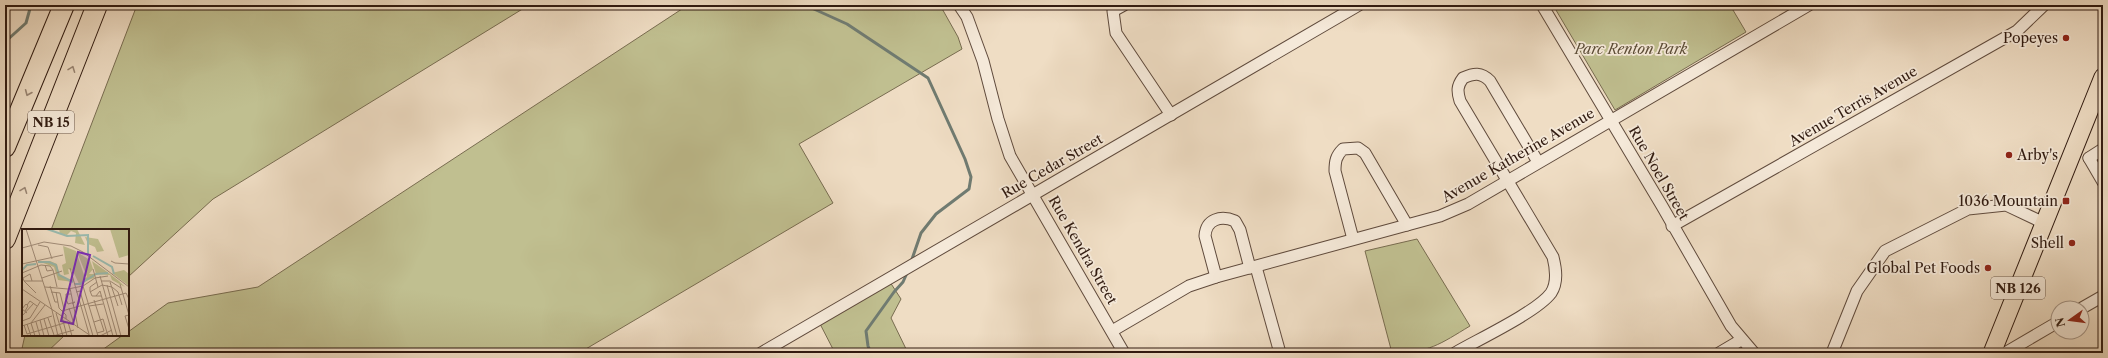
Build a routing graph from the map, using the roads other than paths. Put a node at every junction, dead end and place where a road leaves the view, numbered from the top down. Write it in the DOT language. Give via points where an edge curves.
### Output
graph roads {
  1 [pos="64,5"];
  2 [pos="97,5"];
  3 [pos="959,5"];
  4 [pos="1124,5"];
  5 [pos="1359,5"];
  6 [pos="1542,5"];
  7 [pos="1809,5"];
  8 [pos="2044,5"];
  9 [pos="2103,77"];
  10 [pos="1171,114"];
  11 [pos="1610,120"];
  12 [pos="5,147"];
  13 [pos="2103,150"];
  14 [pos="2073,152"];
  15 [pos="2089,158"];
  16 [pos="1538,162"];
  17 [pos="1508,180"];
  18 [pos="2103,182"];
  19 [pos="1033,195"];
  20 [pos="2044,223"];
  21 [pos="1407,225"];
  22 [pos="1672,226"];
  23 [pos="5,239"];
  24 [pos="1354,239"];
  25 [pos="1253,267"];
  26 [pos="1216,277"];
  27 [pos="2103,296"];
  28 [pos="2090,303"];
  29 [pos="2050,327"];
  30 [pos="1112,330"];
  31 [pos="1741,340"];
  32 [pos="763,352"];
  33 [pos="1124,353"];
  34 [pos="1280,353"];
  35 [pos="1454,353"];
  36 [pos="1719,353"];
  37 [pos="1754,353"];
  38 [pos="1832,353"];
  39 [pos="1992,353"];
  40 [pos="2005,353"];
  1 -- 12 [label="highway, NB 15, one-way"];
  23 -- 2 [label="highway, NB 15, one-way"];
  3 -- 19 [label="street, Rue Kendra Street" via="967,18 983,61 1010,156"];
  4 -- 10 [label="street" via="1114,11 1116,33"];
  5 -- 10 [label="street, Rue Cedar Street"];
  6 -- 11 [label="street, Rue Noel Street"];
  7 -- 11 [label="street, Avenue Katherine Avenue"];
  8 -- 22 [label="street, Avenue Terris Avenue" via="2017,31"];
  9 -- 14 [label="main road, NB 126"];
  10 -- 19 [label="street, Rue Cedar Street"];
  11 -- 16 [label="street, Avenue Katherine Avenue"];
  11 -- 22 [label="street, Rue Noel Street"];
  13 -- 15 [label="street"];
  14 -- 15 [label="street"];
  14 -- 20 [label="main road, NB 126"];
  15 -- 18 [label="street"];
  16 -- 17 [label="street, Avenue Katherine Avenue"];
  16 -- 17 [label="street" via="1490,81 1478,73 1463,78 1459,84 1460,101"];
  17 -- 21 [label="street, Avenue Katherine Avenue" via="1468,204 1440,216"];
  17 -- 35 [label="street" via="1553,257 1556,274 1552,292 1540,304"];
  19 -- 30 [label="street, Rue Kendra Street"];
  19 -- 32 [label="street, Rue Cedar Street"];
  20 -- 38 [label="street" via="2006,205 1968,209 1885,251 1857,291"];
  20 -- 39 [label="main road, NB 126"];
  21 -- 24 [label="street, Avenue Katherine Avenue"];
  21 -- 24 [label="street" via="1365,153 1358,148 1343,149 1335,162 1335,171"];
  22 -- 31 [label="street, Rue Noel Street"];
  24 -- 25 [label="street, Avenue Katherine Avenue"];
  25 -- 26 [label="street, Avenue Katherine Avenue"];
  25 -- 26 [label="street" via="1235,221 1214,219 1205,230 1205,236"];
  25 -- 34 [label="street"];
  26 -- 30 [label="street, Avenue Katherine Avenue" via="1189,286"];
  27 -- 28 [label="street"];
  29 -- 40 [label="street"];
  30 -- 33 [label="street, Rue Kendra Street"];
  31 -- 36 [label="street"];
  31 -- 37 [label="street, Rue Noel Street"];
}
